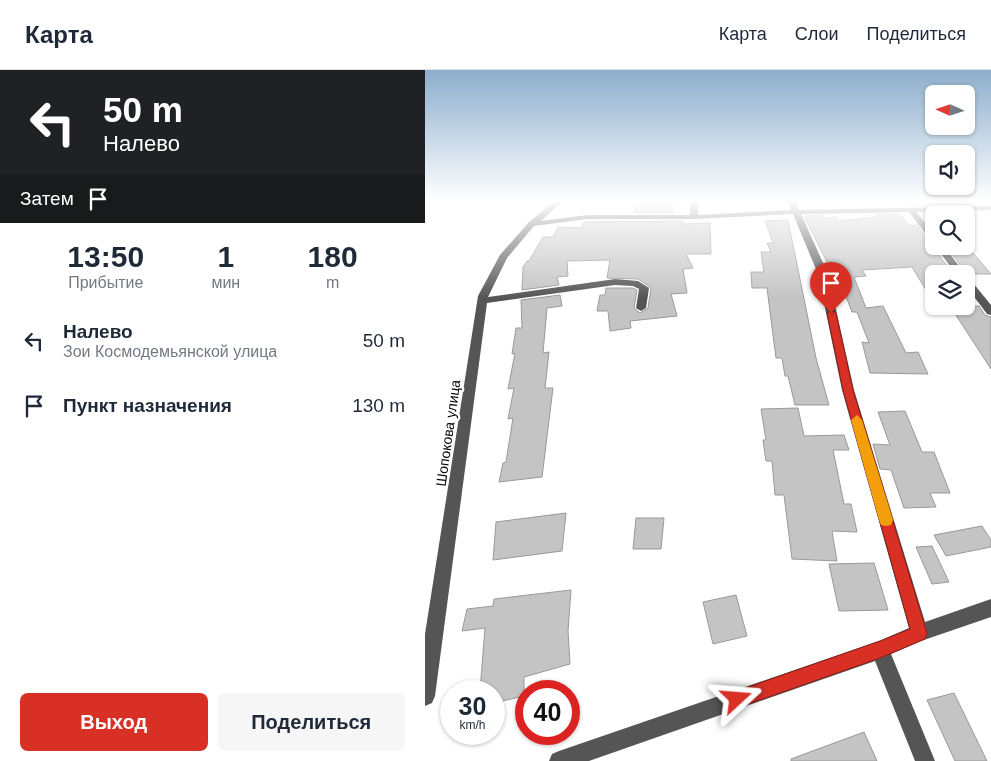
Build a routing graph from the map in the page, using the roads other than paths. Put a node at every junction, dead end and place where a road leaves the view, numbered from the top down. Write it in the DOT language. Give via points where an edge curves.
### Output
graph roads {
  1 [pos="524,233"];
  2 [pos="805,233"];
  3 [pos="946,255"];
  4 [pos="954,265"];
  5 [pos="975,292"];
  6 [pos="482,301"];
  7 [pos="641,308"];
  8 [pos="991,312"];
  9 [pos="991,608"];
  10 [pos="919,633"];
  11 [pos="880,650"];
  12 [pos="425,696"];
  13 [pos="559,761"];
  14 [pos="925,761"];
  1 -- 6 [label="street, Шопокова улица" via="503,257"];
  2 -- 10 [label="street" via="823,274 848,390"];
  3 -- 4 [label="street"];
  5 -- 8 [label="street"];
  6 -- 7 [label="street" via="615,282 635,283 644,288"];
  6 -- 12 [label="street, Шопокова улица"];
  9 -- 10 [label="street"];
  10 -- 11 [label="street"];
  11 -- 13 [label="street"];
  11 -- 14 [label="street"];
}
